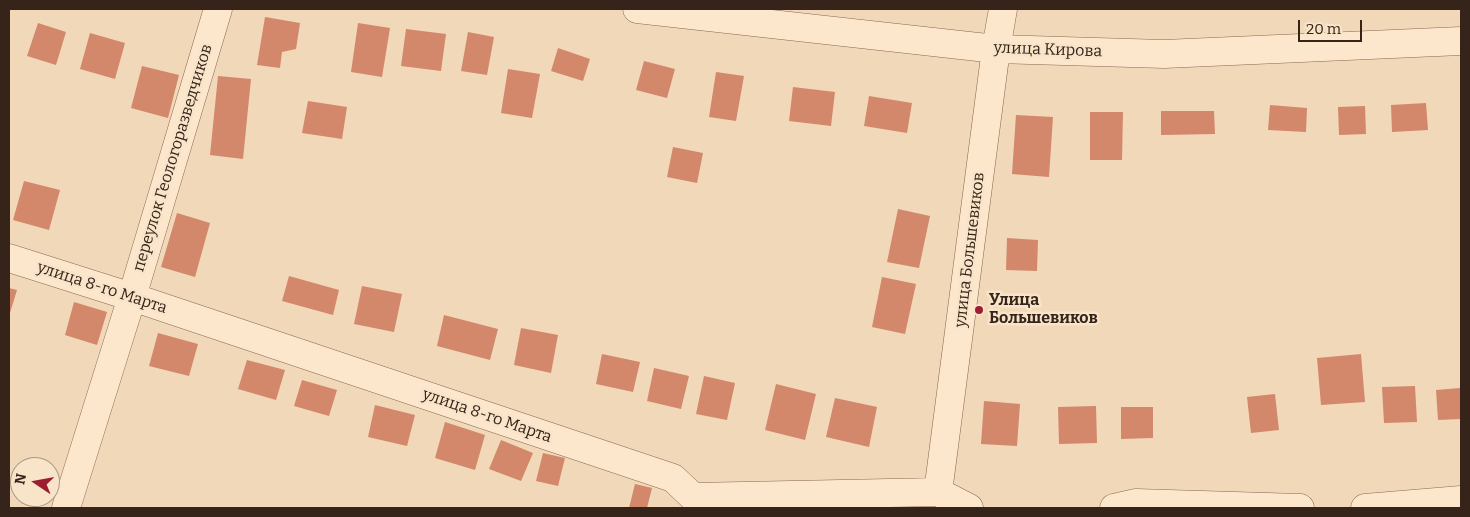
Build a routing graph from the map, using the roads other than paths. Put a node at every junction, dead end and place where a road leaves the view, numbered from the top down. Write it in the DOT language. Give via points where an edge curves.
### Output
graph roads {
  1 [pos="218,9"];
  2 [pos="637,9"];
  3 [pos="1003,9"];
  4 [pos="1461,41"];
  5 [pos="996,49"];
  6 [pos="9,258"];
  7 [pos="132,297"];
  8 [pos="938,492"];
  9 [pos="1461,500"];
  10 [pos="690,503"];
  11 [pos="66,508"];
  12 [pos="968,508"];
  13 [pos="1114,508"];
  14 [pos="1300,508"];
  15 [pos="1365,508"];
  1 -- 7 [label="street, переулок Геологоразведчиков"];
  2 -- 5 [label="street, улица Кирова"];
  3 -- 5 [label="street, улица Большевиков"];
  4 -- 5 [label="street, улица Кирова" via="1164,54"];
  5 -- 8 [label="street, улица Большевиков"];
  6 -- 7 [label="street, улица 8-го Марта"];
  7 -- 10 [label="street, улица 8-го Марта" via="673,478"];
  7 -- 11 [label="street, переулок Геологоразведчиков"];
  8 -- 10 [label="street, улица 8-го Марта"];
  8 -- 12 [label="street, улица 8-го Марта"];
  9 -- 15 [label="street"];
  13 -- 14 [label="street" via="1136,503"];
}
